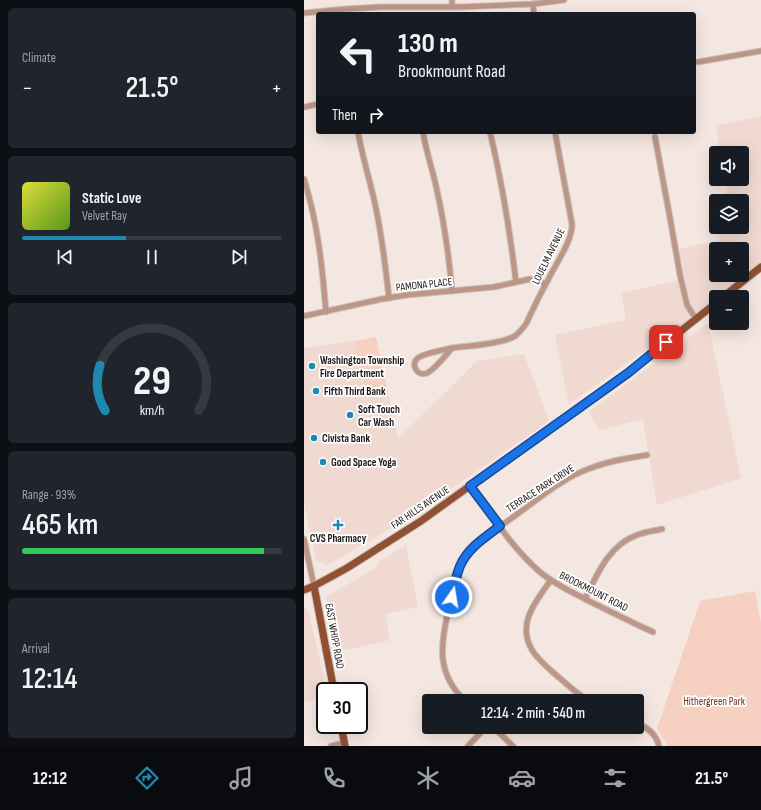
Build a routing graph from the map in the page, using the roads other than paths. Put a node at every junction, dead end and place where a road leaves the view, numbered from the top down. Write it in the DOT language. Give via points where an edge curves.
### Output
graph roads {
  1 [pos="380,0"];
  2 [pos="452,0"];
  3 [pos="564,0"];
  4 [pos="516,2"];
  5 [pos="533,4"];
  6 [pos="452,6"];
  7 [pos="381,7"];
  8 [pos="534,12"];
  9 [pos="304,13"];
  10 [pos="761,51"];
  11 [pos="698,62"];
  12 [pos="316,104"];
  13 [pos="304,107"];
  14 [pos="358,134"];
  15 [pos="424,134"];
  16 [pos="490,134"];
  17 [pos="555,134"];
  18 [pos="655,137"];
  19 [pos="304,180"];
  20 [pos="760,270"];
  21 [pos="516,282"];
  22 [pos="546,284"];
  23 [pos="733,290"];
  24 [pos="452,291"];
  25 [pos="389,298"];
  26 [pos="709,309"];
  27 [pos="326,312"];
  28 [pos="304,316"];
  29 [pos="696,319"];
  30 [pos="452,348"];
  31 [pos="648,455"];
  32 [pos="470,486"];
  33 [pos="500,526"];
  34 [pos="662,529"];
  35 [pos="304,539"];
  36 [pos="550,580"];
  37 [pos="314,586"];
  38 [pos="304,590"];
  39 [pos="585,599"];
  40 [pos="653,632"];
  41 [pos="332,682"];
  42 [pos="459,694"];
  43 [pos="579,694"];
  44 [pos="644,727"];
  45 [pos="342,734"];
  46 [pos="479,734"];
  47 [pos="500,734"];
  48 [pos="344,745"];
  49 [pos="331,746"];
  50 [pos="468,746"];
  51 [pos="513,746"];
  52 [pos="659,746"];
  1 -- 7 [label="street"];
  2 -- 6 [label="street"];
  3 -- 5 [label="street"];
  4 -- 5 [label="street"];
  4 -- 6 [label="street"];
  5 -- 8 [label="street"];
  6 -- 7 [label="street"];
  7 -- 9 [label="street"];
  10 -- 11 [label="street"];
  12 -- 13 [label="street"];
  14 -- 25 [label="street" via="378,218"];
  15 -- 24 [label="street" via="444,227"];
  16 -- 21 [label="street" via="500,173"];
  17 -- 22 [label="street, LOUELM AVENUE" via="573,228"];
  18 -- 29 [label="street" via="681,280 687,304"];
  19 -- 27 [label="street" via="318,239"];
  20 -- 23 [label="main road"];
  21 -- 22 [label="street, PAMONA PLACE" via="530,279"];
  21 -- 24 [label="street, PAMONA PLACE"];
  22 -- 30 [label="street, LOUELM AVENUE" via="526,324 515,335 502,341"];
  24 -- 25 [label="street, PAMONA PLACE"];
  25 -- 27 [label="street, PAMONA PLACE"];
  26 -- 29 [label="main road, FAR HILLS AVENUE"];
  27 -- 28 [label="street, PAMONA PLACE"];
  29 -- 32 [label="main road, FAR HILLS AVENUE" via="628,373"];
  30 -- 30 [label="street" via="419,357 414,364 416,369 420,373 428,372"];
  31 -- 33 [label="street, TERRACE PARK DRIVE" via="611,462 581,472"];
  32 -- 33 [label="street, BROOKMOUNT ROAD"];
  32 -- 37 [label="main road, FAR HILLS AVENUE" via="377,549"];
  33 -- 36 [label="street, BROOKMOUNT ROAD" via="520,552"];
  33 -- 42 [label="street, TERRACE PARK DRIVE" via="475,545 457,573 442,648 444,668"];
  34 -- 39 [label="street" via="636,535 617,547 600,569"];
  35 -- 37 [label="street"];
  36 -- 39 [label="street, BROOKMOUNT ROAD"];
  36 -- 43 [label="street" via="532,607 526,632 533,652"];
  37 -- 38 [label="main road, FAR HILLS AVENUE"];
  37 -- 41 [label="main road, EAST WHIPP ROAD"];
  39 -- 40 [label="street, BROOKMOUNT ROAD"];
  44 -- 52 [label="street" via="651,731"];
  45 -- 48 [label="main road"];
  46 -- 50 [label="street"];
  47 -- 51 [label="street"];
  48 -- 49 [label="street"];
}
